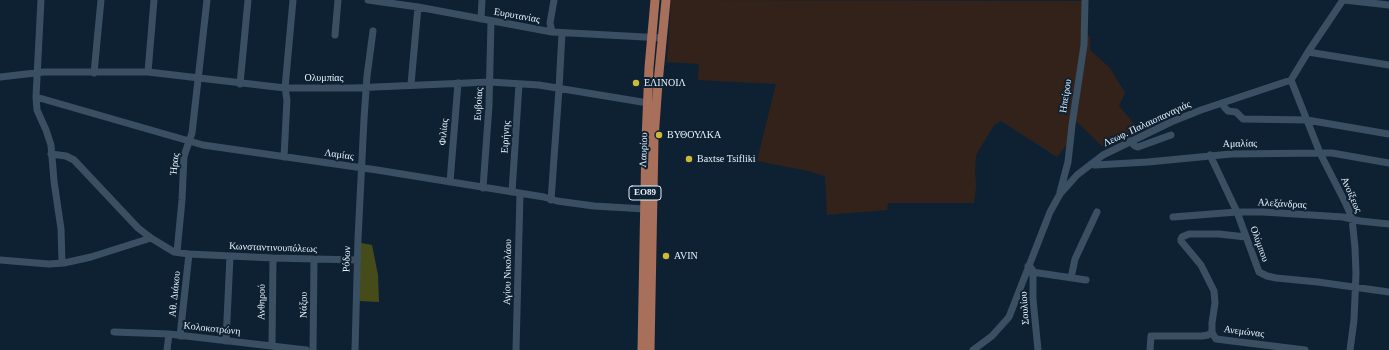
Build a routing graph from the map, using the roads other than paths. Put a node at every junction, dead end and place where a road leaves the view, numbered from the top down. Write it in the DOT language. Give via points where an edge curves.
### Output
graph roads {
  1 [pos="41,0"];
  2 [pos="101,0"];
  3 [pos="154,0"];
  4 [pos="207,0"];
  5 [pos="248,0"];
  6 [pos="293,0"];
  7 [pos="338,0"];
  8 [pos="373,0"];
  9 [pos="482,0"];
  10 [pos="554,0"];
  11 [pos="655,0"];
  12 [pos="666,0"];
  13 [pos="1085,0"];
  14 [pos="1343,0"];
  15 [pos="1389,5"];
  16 [pos="418,7"];
  17 [pos="482,19"];
  18 [pos="491,21"];
  19 [pos="373,31"];
  20 [pos="552,32"];
  21 [pos="562,33"];
  22 [pos="335,34"];
  23 [pos="652,37"];
  24 [pos="663,38"];
  25 [pos="1308,52"];
  26 [pos="1389,65"];
  27 [pos="148,72"];
  28 [pos="36,73"];
  29 [pos="94,73"];
  30 [pos="0,77"];
  31 [pos="199,79"];
  32 [pos="1291,80"];
  33 [pos="490,82"];
  34 [pos="458,83"];
  35 [pos="240,84"];
  36 [pos="411,84"];
  37 [pos="519,84"];
  38 [pos="366,87"];
  39 [pos="285,88"];
  40 [pos="559,89"];
  41 [pos="36,97"];
  42 [pos="648,103"];
  43 [pos="1222,103"];
  44 [pos="1307,120"];
  45 [pos="1389,134"];
  46 [pos="1171,135"];
  47 [pos="190,141"];
  48 [pos="1130,141"];
  49 [pos="1320,153"];
  50 [pos="51,154"];
  51 [pos="1210,155"];
  52 [pos="284,157"];
  53 [pos="1389,162"];
  54 [pos="1091,164"];
  55 [pos="361,168"];
  56 [pos="450,182"];
  57 [pos="483,188"];
  58 [pos="512,192"];
  59 [pos="520,194"];
  60 [pos="1060,194"];
  61 [pos="551,200"];
  62 [pos="645,209"];
  63 [pos="1097,212"];
  64 [pos="1237,212"];
  65 [pos="1173,216"];
  66 [pos="1352,218"];
  67 [pos="1389,224"];
  68 [pos="1246,237"];
  69 [pos="151,238"];
  70 [pos="177,252"];
  71 [pos="189,254"];
  72 [pos="230,256"];
  73 [pos="273,258"];
  74 [pos="0,260"];
  75 [pos="314,260"];
  76 [pos="357,260"];
  77 [pos="62,263"];
  78 [pos="1030,269"];
  79 [pos="1071,278"];
  80 [pos="1086,280"];
  81 [pos="1356,287"];
  82 [pos="1389,292"];
  83 [pos="114,332"];
  84 [pos="1212,332"];
  85 [pos="169,334"];
  86 [pos="180,336"];
  87 [pos="226,341"];
  88 [pos="272,346"];
  89 [pos="294,349"];
  90 [pos="167,350"];
  91 [pos="306,350"];
  92 [pos="313,350"];
  93 [pos="355,350"];
  94 [pos="516,350"];
  95 [pos="642,350"];
  96 [pos="650,350"];
  97 [pos="973,350"];
  98 [pos="1038,350"];
  99 [pos="1150,350"];
  100 [pos="1305,350"];
  101 [pos="1350,350"];
  1 -- 28 [label="street"];
  2 -- 29 [label="street"];
  3 -- 27 [label="street"];
  4 -- 31 [label="street, Ήρας"];
  5 -- 35 [label="street"];
  6 -- 39 [label="street"];
  7 -- 22 [label="street"];
  8 -- 16 [label="street, Ευρυτανίας"];
  9 -- 17 [label="street"];
  10 -- 20 [label="street" via="550,23"];
  11 -- 23 [label="main road, Λαυρίου / ΕΟ89"];
  12 -- 24 [label="main road, Λαυρίου / ΕΟ89"];
  13 -- 60 [label="street, Ηπείρου" via="1084,45 1068,162"];
  14 -- 15 [label="street"];
  14 -- 25 [label="street"];
  16 -- 17 [label="street, Ευρυτανίας"];
  16 -- 36 [label="street"];
  17 -- 18 [label="street, Ευρυτανίας"];
  18 -- 20 [label="street, Ευρυτανίας"];
  18 -- 33 [label="street, Ευβοίας"];
  19 -- 38 [label="street, Ρόδων"];
  20 -- 21 [label="street, Ευρυτανίας"];
  21 -- 23 [label="street, Ευρυτανίας"];
  21 -- 40 [label="street"];
  23 -- 24 [label="street, Ευρυτανίας"];
  23 -- 42 [label="main road, Λαυρίου / ΕΟ89"];
  24 -- 96 [label="main road, Λαυρίου / ΕΟ89" via="654,140"];
  25 -- 26 [label="street"];
  25 -- 32 [label="street"];
  27 -- 29 [label="street, Ολυμπίας"];
  27 -- 31 [label="street, Ολυμπίας"];
  28 -- 29 [label="street, Ολυμπίας"];
  28 -- 30 [label="street, Ολυμπίας"];
  28 -- 41 [label="street"];
  31 -- 35 [label="street, Ολυμπίας"];
  31 -- 47 [label="street, Ήρας"];
  32 -- 43 [label="street, Λεωφ. Παλαιοπαναγιάς"];
  32 -- 44 [label="street, Ανοίξεως"];
  33 -- 34 [label="street, Ολυμπίας"];
  33 -- 37 [label="street, Ολυμπίας"];
  33 -- 57 [label="street, Ευβοίας"];
  34 -- 36 [label="street, Ολυμπίας"];
  34 -- 56 [label="street, Φιλίας"];
  35 -- 39 [label="street, Ολυμπίας"];
  36 -- 38 [label="street, Ολυμπίας"];
  37 -- 40 [label="street, Ολυμπίας"];
  37 -- 58 [label="street, Ειρήνης"];
  38 -- 39 [label="street, Ολυμπίας"];
  38 -- 55 [label="street, Ρόδων"];
  39 -- 52 [label="street" via="287,100"];
  40 -- 42 [label="street, Ολυμπίας"];
  40 -- 61 [label="street"];
  41 -- 47 [label="street, Λαμίας"];
  41 -- 50 [label="street" via="38,114 50,138"];
  42 -- 62 [label="main road, Λαυρίου / ΕΟ89"];
  43 -- 44 [label="street" via="1228,111 1236,112 1243,119"];
  43 -- 48 [label="street, Λεωφ. Παλαιοπαναγιάς"];
  44 -- 45 [label="street"];
  44 -- 49 [label="street, Ανοίξεως"];
  46 -- 48 [label="street" via="1138,147"];
  47 -- 52 [label="street, Λαμίας"];
  47 -- 70 [label="street, Ήρας" via="184,156"];
  48 -- 54 [label="street, Λεωφ. Παλαιοπαναγιάς"];
  49 -- 51 [label="street, Αμαλίας"];
  49 -- 53 [label="street, Αμαλίας"];
  49 -- 66 [label="street, Ανοίξεως"];
  50 -- 69 [label="street, Κωνσταντινουπόλεως" via="74,160 111,201"];
  50 -- 77 [label="street" via="61,229"];
  51 -- 54 [label="street, Αμαλίας" via="1148,162"];
  51 -- 64 [label="street, Ολύμπου"];
  52 -- 55 [label="street, Λαμίας"];
  54 -- 60 [label="street, Λεωφ. Παλαιοπαναγιάς"];
  55 -- 56 [label="street, Λαμίας"];
  55 -- 76 [label="street, Ρόδων"];
  56 -- 57 [label="street, Λαμίας"];
  57 -- 58 [label="street, Λαμίας"];
  58 -- 59 [label="street, Λαμίας"];
  59 -- 61 [label="street, Λαμίας"];
  59 -- 94 [label="street, Αγίου Νικολάου"];
  60 -- 78 [label="street, Λεωφ. Παλαιοπαναγιάς" via="1050,212"];
  61 -- 62 [label="street, Λαμίας"];
  62 -- 95 [label="main road, Λαυρίου / ΕΟ89"];
  63 -- 79 [label="street" via="1075,259"];
  64 -- 65 [label="street, Αλεξάνδρας"];
  64 -- 66 [label="street, Αλεξάνδρας"];
  64 -- 68 [label="street, Ολύμπου"];
  66 -- 67 [label="street, Αλεξάνδρας"];
  66 -- 81 [label="street, Ανοίξεως"];
  68 -- 81 [label="street, Ολύμπου" via="1259,272 1267,276"];
  68 -- 84 [label="street, Ανεμώνας" via="1189,234 1181,239 1201,265 1214,291"];
  69 -- 70 [label="street, Κωνσταντινουπόλεως"];
  69 -- 77 [label="street" via="91,257"];
  70 -- 71 [label="street, Κωνσταντινουπόλεως"];
  71 -- 72 [label="street, Κωνσταντινουπόλεως"];
  71 -- 86 [label="street, Αθ. Διάκου"];
  72 -- 73 [label="street, Κωνσταντινουπόλεως"];
  72 -- 87 [label="street"];
  73 -- 75 [label="street, Κωνσταντινουπόλεως"];
  73 -- 88 [label="street, Ανθηρού"];
  74 -- 77 [label="street"];
  75 -- 76 [label="street, Κωνσταντινουπόλεως"];
  75 -- 92 [label="street, Νάξου"];
  76 -- 93 [label="street, Ρόδων"];
  78 -- 79 [label="street"];
  78 -- 97 [label="street, Λεωφ. Παλαιοπαναγιάς" via="1006,322"];
  78 -- 98 [label="street, Σουλίου"];
  79 -- 80 [label="street"];
  81 -- 82 [label="street, Ολύμπου"];
  81 -- 101 [label="street, Ανοίξεως"];
  83 -- 85 [label="street, Κολοκοτρώνη"];
  84 -- 99 [label="street" via="1202,336 1152,336"];
  84 -- 100 [label="street, Ανεμώνας" via="1216,339"];
  85 -- 86 [label="street, Κολοκοτρώνη"];
  85 -- 90 [label="street"];
  86 -- 87 [label="street, Κολοκοτρώνη"];
  87 -- 88 [label="street, Κολοκοτρώνη"];
  88 -- 89 [label="street, Κολοκοτρώνη"];
  89 -- 91 [label="street, Κολοκοτρώνη"];
}
